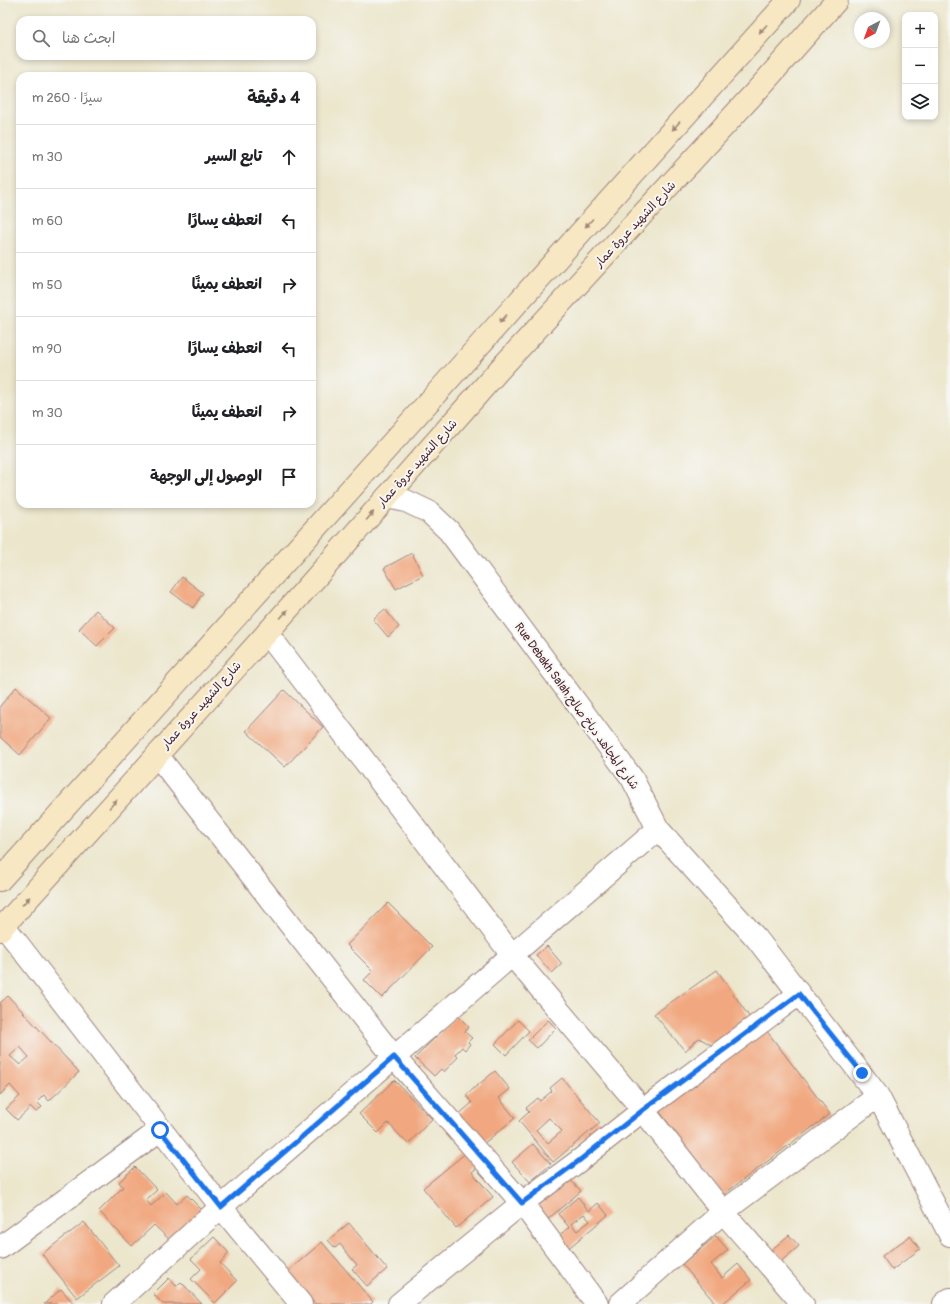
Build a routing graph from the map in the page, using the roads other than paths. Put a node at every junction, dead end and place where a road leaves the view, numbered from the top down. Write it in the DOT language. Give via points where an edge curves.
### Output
graph roads {
  1 [pos="789,0"];
  2 [pos="837,0"];
  3 [pos="387,497"];
  4 [pos="267,633"];
  5 [pos="157,755"];
  6 [pos="658,829"];
  7 [pos="0,880"];
  8 [pos="2,928"];
  9 [pos="512,955"];
  10 [pos="799,994"];
  11 [pos="394,1057"];
  12 [pos="878,1096"];
  13 [pos="643,1110"];
  14 [pos="160,1130"];
  15 [pos="522,1203"];
  16 [pos="221,1207"];
  17 [pos="723,1212"];
  18 [pos="950,1235"];
  19 [pos="0,1248"];
  20 [pos="950,1299"];
  21 [pos="114,1304"];
  22 [pos="301,1304"];
  23 [pos="399,1304"];
  24 [pos="597,1304"];
  25 [pos="620,1304"];
  26 [pos="803,1304"];
  27 [pos="944,1304"];
  1 -- 7 [label="street, one-way"];
  2 -- 3 [label="street, شارع الشهيد عروة عمار" via="499,370"];
  4 -- 3 [label="street, شارع الشهيد عروة عمار, one-way"];
  3 -- 6 [label="street, Rue Debakh Salah,شارع المجاهد دباخ صالح" via="406,501 429,512 449,531 632,778"];
  4 -- 5 [label="street, شارع الشهيد عروة عمار"];
  4 -- 9 [label="street"];
  8 -- 5 [label="street, شارع الشهيد عروة عمار, one-way"];
  5 -- 11 [label="street"];
  6 -- 9 [label="street"];
  6 -- 10 [label="street, Rue Debakh Salah,شارع المجاهد دباخ صالح" via="757,938"];
  8 -- 14 [label="street"];
  9 -- 11 [label="street"];
  9 -- 13 [label="street"];
  10 -- 12 [label="street, Rue Debakh Salah,شارع المجاهد دباخ صالح"];
  10 -- 13 [label="street"];
  11 -- 15 [label="street"];
  11 -- 16 [label="street"];
  12 -- 17 [label="street"];
  12 -- 18 [label="street, Rue Debakh Salah,شارع المجاهد دباخ صالح"];
  13 -- 15 [label="street"];
  13 -- 17 [label="street"];
  14 -- 16 [label="street"];
  14 -- 19 [label="street"];
  15 -- 23 [label="street"];
  15 -- 24 [label="street"];
  16 -- 21 [label="street"];
  16 -- 22 [label="street"];
  17 -- 25 [label="street"];
  17 -- 26 [label="street"];
  20 -- 27 [label="street"];
}
